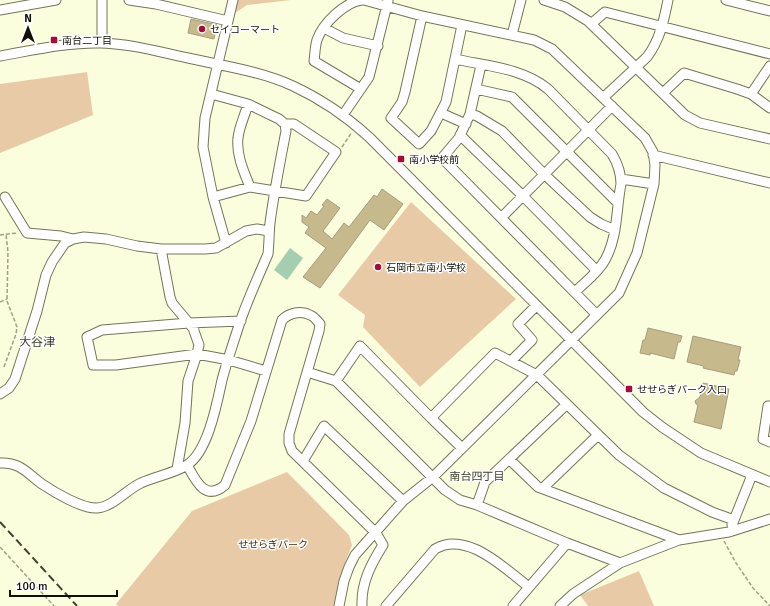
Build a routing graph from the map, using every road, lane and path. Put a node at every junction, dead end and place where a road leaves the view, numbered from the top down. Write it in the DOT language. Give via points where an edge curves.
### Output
graph roads {
  1 [pos="56,0"];
  2 [pos="102,0"];
  3 [pos="129,0"];
  4 [pos="233,0"];
  5 [pos="363,0"];
  6 [pos="521,0"];
  7 [pos="544,0"];
  8 [pos="668,0"];
  9 [pos="726,0"];
  10 [pos="156,2"];
  11 [pos="350,2"];
  12 [pos="388,3"];
  13 [pos="5,6"];
  14 [pos="770,11"];
  15 [pos="422,16"];
  16 [pos="228,21"];
  17 [pos="462,24"];
  18 [pos="591,24"];
  19 [pos="662,26"];
  20 [pos="324,28"];
  21 [pos="512,35"];
  22 [pos="102,43"];
  23 [pos="378,46"];
  24 [pos="770,54"];
  25 [pos="0,56"];
  26 [pos="455,59"];
  27 [pos="218,64"];
  28 [pos="481,65"];
  29 [pos="770,66"];
  30 [pos="636,67"];
  31 [pos="361,89"];
  32 [pos="476,90"];
  33 [pos="663,93"];
  34 [pos="211,94"];
  35 [pos="751,94"];
  36 [pos="604,97"];
  37 [pos="248,104"];
  38 [pos="612,106"];
  39 [pos="770,108"];
  40 [pos="441,114"];
  41 [pos="470,114"];
  42 [pos="343,115"];
  43 [pos="285,124"];
  44 [pos="466,124"];
  45 [pos="357,126"];
  46 [pos="588,130"];
  47 [pos="460,135"];
  48 [pos="770,139"];
  49 [pos="336,152"];
  50 [pos="566,152"];
  51 [pos="653,155"];
  52 [pos="544,174"];
  53 [pos="621,179"];
  54 [pos="654,184"];
  55 [pos="770,184"];
  56 [pos="250,187"];
  57 [pos="275,192"];
  58 [pos="523,196"];
  59 [pos="5,197"];
  60 [pos="213,197"];
  61 [pos="617,202"];
  62 [pos="502,217"];
  63 [pos="615,230"];
  64 [pos="269,231"];
  65 [pos="27,233"];
  66 [pos="6,234"];
  67 [pos="0,235"];
  68 [pos="73,239"];
  69 [pos="226,243"];
  70 [pos="161,249"];
  71 [pos="597,271"];
  72 [pos="575,292"];
  73 [pos="8,299"];
  74 [pos="0,302"];
  75 [pos="536,306"];
  76 [pos="597,315"];
  77 [pos="241,321"];
  78 [pos="189,322"];
  79 [pos="571,340"];
  80 [pos="197,354"];
  81 [pos="229,360"];
  82 [pos="511,361"];
  83 [pos="4,366"];
  84 [pos="266,371"];
  85 [pos="307,372"];
  86 [pos="536,375"];
  87 [pos="336,381"];
  88 [pos="0,394"];
  89 [pos="567,404"];
  90 [pos="770,406"];
  91 [pos="431,418"];
  92 [pos="598,435"];
  93 [pos="770,442"];
  94 [pos="462,448"];
  95 [pos="509,459"];
  96 [pos="303,461"];
  97 [pos="0,463"];
  98 [pos="187,465"];
  99 [pos="177,469"];
  100 [pos="752,475"];
  101 [pos="433,477"];
  102 [pos="770,482"];
  103 [pos="543,488"];
  104 [pos="403,501"];
  105 [pos="477,505"];
  106 [pos="770,519"];
  107 [pos="734,520"];
  108 [pos="725,533"];
  109 [pos="376,534"];
  110 [pos="679,540"];
  111 [pos="567,543"];
  112 [pos="0,547"];
  113 [pos="620,563"];
  114 [pos="529,587"];
  115 [pos="54,606"];
  116 [pos="339,606"];
  117 [pos="362,606"];
  118 [pos="386,606"];
  119 [pos="513,606"];
  120 [pos="560,606"];
  121 [pos="770,606"];
  1 -- 13 [label="street"];
  2 -- 22 [label="street"];
  3 -- 10 [label="street"];
  4 -- 16 [label="street"];
  5 -- 11 [label="street"];
  5 -- 12 [label="street"];
  6 -- 21 [label="street"];
  7 -- 18 [label="street" via="565,7"];
  8 -- 19 [label="street"];
  9 -- 14 [label="street"];
  10 -- 16 [label="street"];
  11 -- 20 [label="street" via="330,19"];
  12 -- 15 [label="street"];
  12 -- 23 [label="street"];
  15 -- 17 [label="street"];
  15 -- 40 [label="street" via="402,102 391,118 419,144"];
  16 -- 27 [label="street"];
  17 -- 21 [label="street"];
  17 -- 26 [label="street"];
  18 -- 19 [label="street" via="605,12"];
  18 -- 30 [label="street"];
  19 -- 24 [label="street"];
  19 -- 30 [label="street" via="651,51"];
  20 -- 23 [label="street" via="344,38"];
  20 -- 31 [label="street" via="317,40 314,61"];
  21 -- 36 [label="street" via="534,40 552,48"];
  22 -- 25 [label="street" via="54,46"];
  22 -- 27 [label="street" via="142,47"];
  23 -- 31 [label="street" via="370,78"];
  26 -- 28 [label="street"];
  26 -- 40 [label="street"];
  27 -- 34 [label="street"];
  27 -- 42 [label="street" via="292,86"];
  28 -- 32 [label="street"];
  28 -- 46 [label="street" via="522,74 538,81"];
  29 -- 35 [label="street"];
  30 -- 33 [label="street"];
  30 -- 36 [label="street"];
  31 -- 42 [label="street"];
  32 -- 41 [label="street"];
  32 -- 50 [label="street" via="512,97"];
  33 -- 35 [label="street" via="684,74"];
  33 -- 48 [label="street" via="685,115 700,123"];
  34 -- 37 [label="street"];
  34 -- 60 [label="street" via="205,118 203,147"];
  35 -- 39 [label="street"];
  36 -- 38 [label="street"];
  37 -- 43 [label="street" via="280,119"];
  37 -- 56 [label="street" via="238,137 238,148"];
  38 -- 46 [label="street"];
  38 -- 51 [label="street" via="645,138"];
  40 -- 44 [label="street"];
  41 -- 44 [label="street"];
  41 -- 52 [label="street" via="502,131"];
  42 -- 45 [label="street"];
  43 -- 49 [label="street" via="294,124"];
  43 -- 57 [label="street" via="286,131"];
  44 -- 47 [label="street"];
  45 -- 49 [label="path"];
  45 -- 75 [label="street"];
  46 -- 50 [label="street"];
  46 -- 53 [label="street" via="612,154 618,163"];
  47 -- 58 [label="street"];
  47 -- 62 [label="street" via="442,158"];
  49 -- 57 [label="street" via="306,196"];
  50 -- 52 [label="street"];
  50 -- 61 [label="street"];
  51 -- 54 [label="street"];
  51 -- 55 [label="street"];
  52 -- 58 [label="street"];
  52 -- 63 [label="street" via="590,217"];
  53 -- 54 [label="street"];
  53 -- 61 [label="street"];
  54 -- 76 [label="street" via="631,269 619,293"];
  56 -- 57 [label="street"];
  56 -- 60 [label="street"];
  57 -- 64 [label="street"];
  58 -- 62 [label="street"];
  58 -- 71 [label="street"];
  59 -- 65 [label="street"];
  60 -- 69 [label="street"];
  61 -- 63 [label="street"];
  62 -- 72 [label="street"];
  63 -- 71 [label="street" via="605,261"];
  64 -- 69 [label="street" via="246,231"];
  64 -- 77 [label="street" via="268,254"];
  65 -- 66 [label="path"];
  65 -- 68 [label="street"];
  66 -- 67 [label="path"];
  66 -- 73 [label="path"];
  68 -- 70 [label="street" via="106,239"];
  68 -- 88 [label="street" via="65,243 52,262 15,380"];
  69 -- 70 [label="street" via="216,248"];
  70 -- 78 [label="street" via="172,303"];
  71 -- 72 [label="street"];
  72 -- 76 [label="street"];
  73 -- 74 [label="path"];
  73 -- 83 [label="path" via="17,327"];
  75 -- 79 [label="street"];
  75 -- 82 [label="street" via="518,324 532,340"];
  76 -- 79 [label="street"];
  77 -- 78 [label="street"];
  77 -- 81 [label="street"];
  78 -- 80 [label="street" via="199,345"];
  78 -- 80 [label="street" via="102,330 88,338 93,364 116,365"];
  79 -- 86 [label="street"];
  79 -- 100 [label="street" via="643,412 662,427 701,453"];
  80 -- 81 [label="street"];
  80 -- 99 [label="street" via="188,381 185,423"];
  81 -- 84 [label="street"];
  81 -- 98 [label="street" via="205,442"];
  82 -- 86 [label="street"];
  82 -- 91 [label="street" via="495,353"];
  84 -- 85 [label="street" via="282,320 294,313 302,313 311,315 320,324"];
  84 -- 98 [label="street" via="251,421 226,485 214,491 200,487"];
  85 -- 87 [label="street"];
  85 -- 96 [label="street" via="288,434 292,451"];
  86 -- 89 [label="street"];
  86 -- 94 [label="street"];
  87 -- 91 [label="street" via="360,346"];
  87 -- 101 [label="street"];
  89 -- 92 [label="street"];
  89 -- 95 [label="street"];
  90 -- 93 [label="street" via="762,439"];
  91 -- 94 [label="street"];
  92 -- 103 [label="street"];
  92 -- 107 [label="street" via="618,455 664,488"];
  94 -- 101 [label="street"];
  95 -- 103 [label="street" via="538,487"];
  95 -- 105 [label="street" via="485,482"];
  96 -- 104 [label="street" via="324,426"];
  96 -- 109 [label="street"];
  97 -- 99 [label="street" via="16,464 42,484 81,506 96,508 108,504 142,482"];
  98 -- 99 [label="street"];
  100 -- 102 [label="street"];
  100 -- 107 [label="street"];
  101 -- 104 [label="street"];
  101 -- 105 [label="street" via="445,490 460,500"];
  103 -- 110 [label="street"];
  104 -- 109 [label="street"];
  105 -- 111 [label="street"];
  106 -- 108 [label="street"];
  107 -- 108 [label="street"];
  108 -- 110 [label="street"];
  108 -- 121 [label="path" via="736,563 753,588"];
  109 -- 116 [label="street" via="355,555 344,581"];
  109 -- 117 [label="street" via="383,545 367,573"];
  110 -- 113 [label="street"];
  111 -- 113 [label="street"];
  111 -- 114 [label="street"];
  112 -- 115 [label="path"];
  113 -- 120 [label="street" via="573,594"];
  114 -- 118 [label="street" via="484,553 475,548 450,543 435,549"];
  114 -- 119 [label="street"];
}
